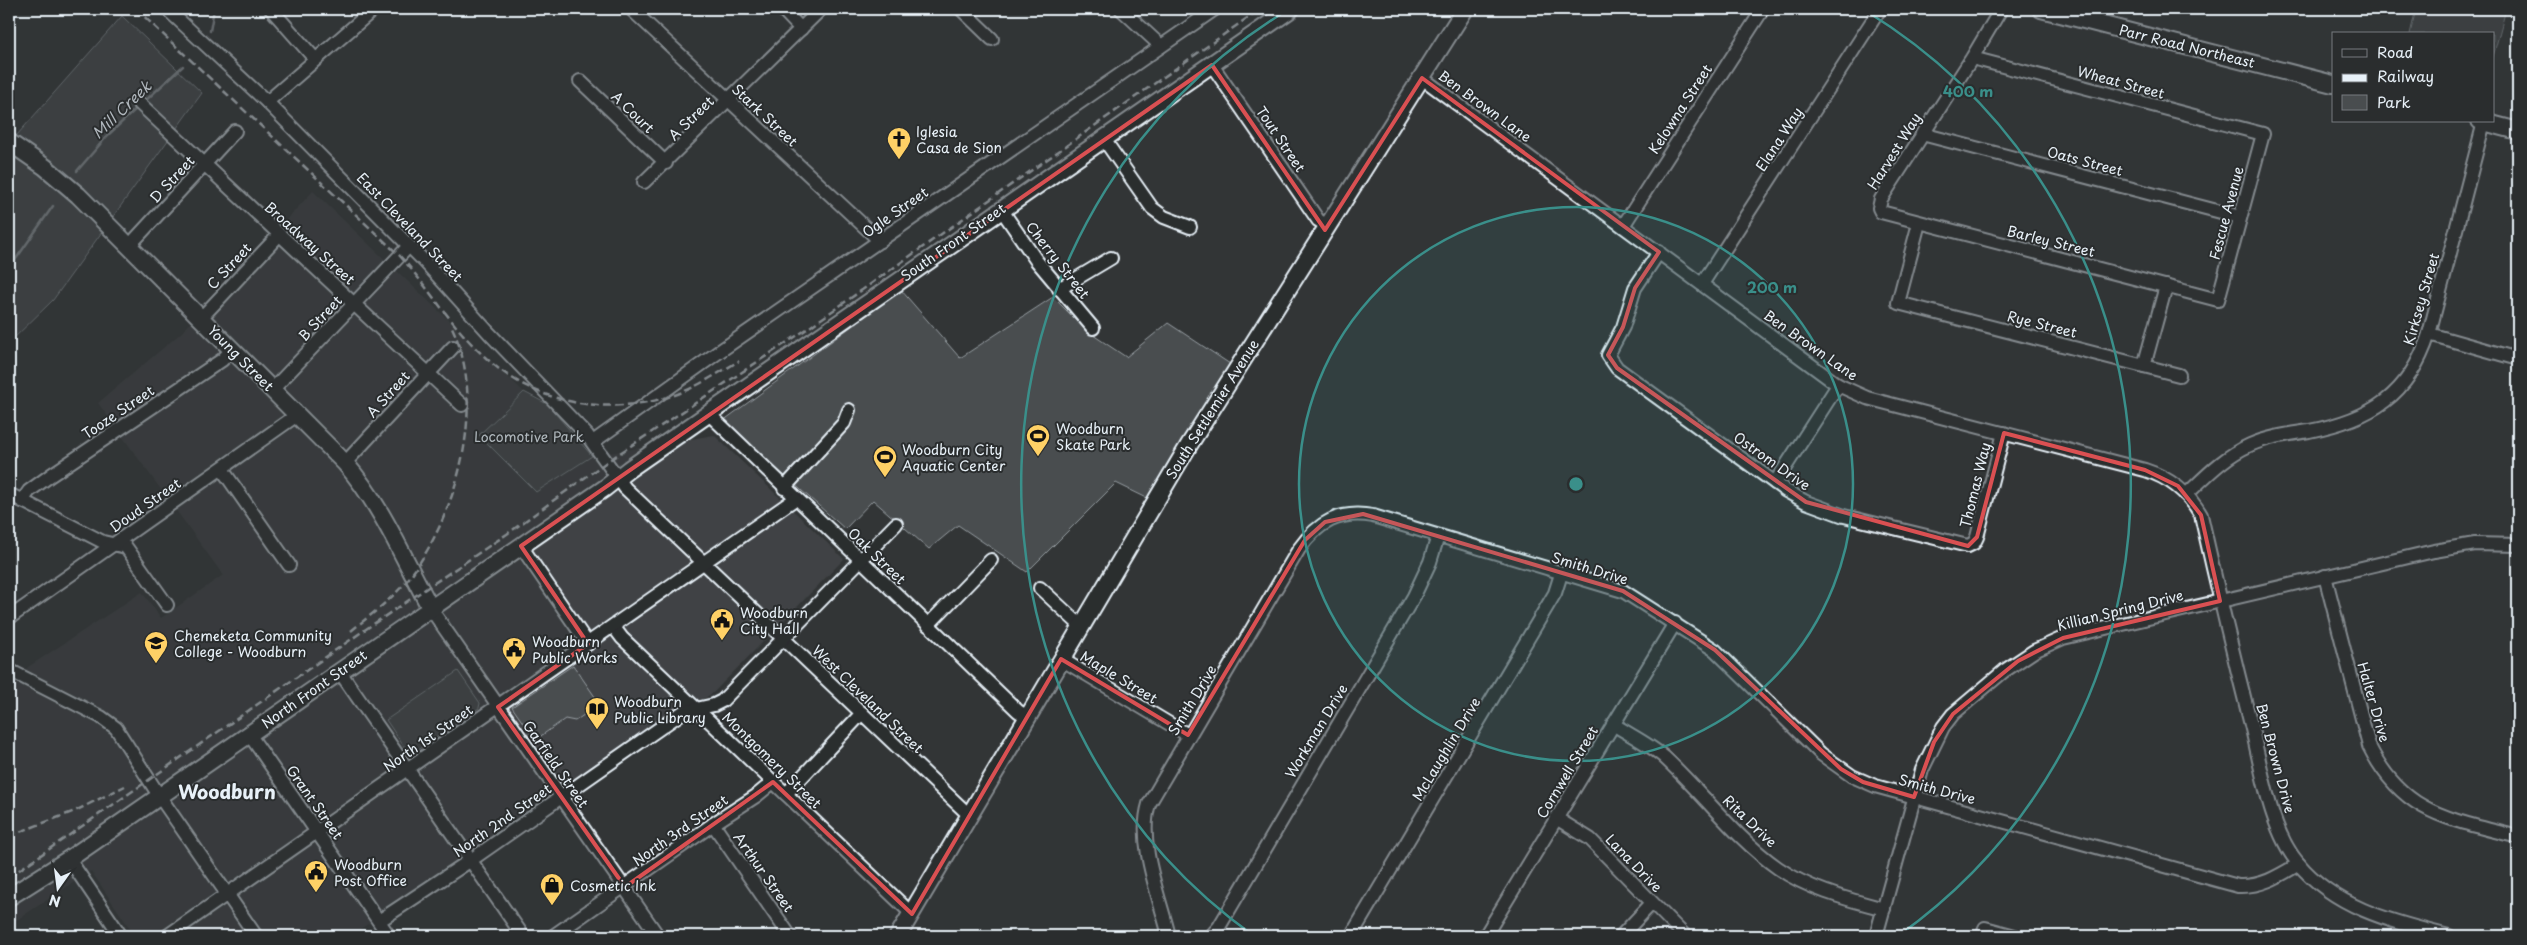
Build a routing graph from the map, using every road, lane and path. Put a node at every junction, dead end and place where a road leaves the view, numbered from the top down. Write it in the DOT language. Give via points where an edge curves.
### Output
graph roads {
  1 [pos="168,9"];
  2 [pos="271,9"];
  3 [pos="374,9"];
  4 [pos="631,9"];
  5 [pos="782,9"];
  6 [pos="821,9"];
  7 [pos="961,9"];
  8 [pos="1121,9"];
  9 [pos="1215,9"];
  10 [pos="1291,9"];
  11 [pos="1465,9"];
  12 [pos="1763,9"];
  13 [pos="1880,9"];
  14 [pos="2001,9"];
  15 [pos="2041,9"];
  16 [pos="801,29"];
  17 [pos="992,39"];
  18 [pos="1161,46"];
  19 [pos="1972,58"];
  20 [pos="315,59"];
  21 [pos="1212,65"];
  22 [pos="1422,78"];
  23 [pos="580,81"];
  24 [pos="2332,84"];
  25 [pos="138,102"];
  26 [pos="267,102"];
  27 [pos="729,102"];
  28 [pos="2482,122"];
  29 [pos="235,131"];
  30 [pos="2518,131"];
  31 [pos="1922,134"];
  32 [pos="2262,134"];
  33 [pos="1103,138"];
  34 [pos="9,142"];
  35 [pos="666,163"];
  36 [pos="205,166"];
  37 [pos="644,182"];
  38 [pos="1879,208"];
  39 [pos="1001,209"];
  40 [pos="2240,216"];
  41 [pos="1919,223"];
  42 [pos="1327,226"];
  43 [pos="1623,226"];
  44 [pos="1190,227"];
  45 [pos="279,235"];
  46 [pos="880,241"];
  47 [pos="129,246"];
  48 [pos="409,246"];
  49 [pos="1659,252"];
  50 [pos="1111,258"];
  51 [pos="1702,284"];
  52 [pos="2166,286"];
  53 [pos="1059,289"];
  54 [pos="2218,300"];
  55 [pos="354,304"];
  56 [pos="201,318"];
  57 [pos="1093,328"];
  58 [pos="2429,334"];
  59 [pos="453,346"];
  60 [pos="232,350"];
  61 [pos="2518,359"];
  62 [pos="2144,366"];
  63 [pos="427,373"];
  64 [pos="2179,375"];
  65 [pos="1838,385"];
  66 [pos="272,390"];
  67 [pos="462,405"];
  68 [pos="849,410"];
  69 [pos="708,413"];
  70 [pos="297,414"];
  71 [pos="2004,433"];
  72 [pos="593,442"];
  73 [pos="345,463"];
  74 [pos="222,469"];
  75 [pos="618,478"];
  76 [pos="1775,483"];
  77 [pos="784,488"];
  78 [pos="9,494"];
  79 [pos="2187,494"];
  80 [pos="795,499"];
  81 [pos="22,501"];
  82 [pos="896,524"];
  83 [pos="1438,536"];
  84 [pos="1974,543"];
  85 [pos="115,544"];
  86 [pos="2518,545"];
  87 [pos="521,546"];
  88 [pos="860,559"];
  89 [pos="991,560"];
  90 [pos="704,563"];
  91 [pos="289,565"];
  92 [pos="1561,574"];
  93 [pos="2325,576"];
  94 [pos="1040,588"];
  95 [pos="2220,601"];
  96 [pos="167,605"];
  97 [pos="431,609"];
  98 [pos="9,618"];
  99 [pos="1675,623"];
  100 [pos="928,625"];
  101 [pos="613,626"];
  102 [pos="1081,626"];
  103 [pos="783,639"];
  104 [pos="588,644"];
  105 [pos="1061,659"];
  106 [pos="9,670"];
  107 [pos="340,672"];
  108 [pos="498,707"];
  109 [pos="697,708"];
  110 [pos="862,713"];
  111 [pos="1027,717"];
  112 [pos="1613,724"];
  113 [pos="249,734"];
  114 [pos="1188,735"];
  115 [pos="407,770"];
  116 [pos="773,782"];
  117 [pos="786,794"];
  118 [pos="160,797"];
  119 [pos="1914,797"];
  120 [pos="560,798"];
  121 [pos="968,815"];
  122 [pos="1556,818"];
  123 [pos="713,824"];
  124 [pos="318,833"];
  125 [pos="2518,837"];
  126 [pos="69,859"];
  127 [pos="471,860"];
  128 [pos="2299,864"];
  129 [pos="625,887"];
  130 [pos="228,894"];
  131 [pos="9,897"];
  132 [pos="1652,903"];
  133 [pos="1884,909"];
  134 [pos="912,914"];
  135 [pos="379,921"];
  136 [pos="1984,932"];
  137 [pos="121,936"];
  138 [pos="167,936"];
  139 [pos="256,936"];
  140 [pos="389,936"];
  141 [pos="523,936"];
  142 [pos="553,936"];
  143 [pos="658,936"];
  144 [pos="790,936"];
  145 [pos="898,936"];
  146 [pos="1169,936"];
  147 [pos="1211,936"];
  148 [pos="1351,936"];
  149 [pos="1485,936"];
  150 [pos="1621,936"];
  151 [pos="1685,936"];
  152 [pos="1876,936"];
  153 [pos="2015,936"];
  154 [pos="2449,936"];
  1 -- 26 [label="street, East Cleveland Street"];
  2 -- 20 [label="street"];
  3 -- 20 [label="street"];
  4 -- 27 [label="street, Stark Street"];
  5 -- 16 [label="street"];
  6 -- 16 [label="street, A Street"];
  7 -- 17 [label="street"];
  8 -- 18 [label="street"];
  9 -- 18 [label="street, Ogle Street"];
  10 -- 21 [label="main road, South Front Street"];
  11 -- 22 [label="main road, South Settlemier Avenue"];
  12 -- 43 [label="street, Kelowna Street"];
  13 -- 51 [label="street, Elana Way"];
  14 -- 19 [label="street, Harvest Way"];
  15 -- 24 [label="main road, Parr Road Northeast"];
  16 -- 27 [label="street, A Street"];
  18 -- 46 [label="street, Ogle Street"];
  19 -- 31 [label="street, Harvest Way"];
  19 -- 32 [label="street, Wheat Street"];
  20 -- 26 [label="street"];
  21 -- 33 [label="main road, South Front Street"];
  21 -- 42 [label="street, Tout Street" via="1318,220"];
  22 -- 42 [label="main road, South Settlemier Avenue"];
  22 -- 43 [label="street, Ben Brown Lane"];
  23 -- 35 [label="street, A Court"];
  25 -- 36 [label="street, Broadway Street"];
  26 -- 48 [label="street, East Cleveland Street"];
  27 -- 35 [label="street, A Street"];
  27 -- 46 [label="street, Stark Street"];
  28 -- 30 [label="main road"];
  28 -- 58 [label="street, Kirksey Street"];
  29 -- 36 [label="street, D Street"];
  31 -- 38 [label="street, Harvest Way" via="1881,199"];
  31 -- 40 [label="street, Oats Street"];
  32 -- 40 [label="street, Fescue Avenue"];
  33 -- 39 [label="main road, South Front Street"];
  33 -- 44 [label="street" via="1152,208 1164,217"];
  34 -- 47 [label="main road, Young Street" via="68,186"];
  35 -- 37 [label="street, A Street"];
  36 -- 45 [label="street, Broadway Street"];
  36 -- 47 [label="street, D Street"];
  38 -- 41 [label="street, Barley Street" via="1885,214"];
  39 -- 53 [label="street, Cherry Street"];
  39 -- 69 [label="main road, South Front Street"];
  40 -- 54 [label="street, Fescue Avenue"];
  41 -- 52 [label="street, Barley Street"];
  41 -- 62 [label="street, Rye Street" via="1898,303"];
  42 -- 102 [label="main road, South Settlemier Avenue" via="1185,452"];
  43 -- 49 [label="street, Ben Brown Lane"];
  45 -- 55 [label="street, Broadway Street"];
  45 -- 56 [label="street, C Street"];
  46 -- 72 [label="street, Ogle Street"];
  47 -- 56 [label="main road, Young Street"];
  48 -- 55 [label="street, B Street"];
  48 -- 72 [label="street, East Cleveland Street"];
  49 -- 51 [label="street, Ben Brown Lane"];
  49 -- 76 [label="street, Ostrom Drive" via="1635,288 1623,327 1608,355 1617,368"];
  50 -- 53 [label="street"];
  51 -- 65 [label="street, Ben Brown Lane"];
  52 -- 54 [label="street, Barley Street"];
  52 -- 62 [label="street"];
  53 -- 57 [label="street, Cherry Street"];
  55 -- 63 [label="street, Broadway Street"];
  55 -- 66 [label="street, B Street"];
  56 -- 60 [label="main road, Young Street"];
  58 -- 61 [label="street"];
  58 -- 79 [label="street, Kirksey Street" via="2409,376 2388,400 2348,422 2250,444 2224,460"];
  59 -- 63 [label="street, A Street"];
  60 -- 66 [label="main road, Young Street"];
  60 -- 81 [label="street, Tooze Street" via="222,360 51,475 29,491"];
  62 -- 64 [label="street, Rye Street"];
  63 -- 67 [label="street, Broadway Street"];
  63 -- 73 [label="street, A Street"];
  65 -- 71 [label="street, Ben Brown Lane" via="1867,398"];
  65 -- 76 [label="street"];
  66 -- 70 [label="main road, Young Street"];
  68 -- 77 [label="street" via="844,423"];
  69 -- 75 [label="main road, South Front Street"];
  69 -- 77 [label="street, Oak Street"];
  70 -- 73 [label="main road, Young Street"];
  70 -- 74 [label="street, Doud Street"];
  71 -- 79 [label="street, Ben Brown Lane" via="2157,474"];
  71 -- 84 [label="street, Thomas Way"];
  72 -- 75 [label="street, East Cleveland Street"];
  73 -- 97 [label="main road, Young Street" via="378,506"];
  74 -- 85 [label="street, Doud Street"];
  74 -- 91 [label="street"];
  75 -- 87 [label="main road, North Front Street"];
  75 -- 90 [label="street, West Cleveland Street"];
  76 -- 84 [label="street, Ostrom Drive" via="1806,502 1844,516 1961,546"];
  77 -- 80 [label="street, Oak Street"];
  78 -- 81 [label="street"];
  79 -- 95 [label="street, Ben Brown Drive" via="2201,515"];
  80 -- 88 [label="street, Oak Street"];
  80 -- 90 [label="street, North 1st Street"];
  81 -- 85 [label="street" via="103,542"];
  82 -- 88 [label="street, North 2nd Street"];
  83 -- 92 [label="street, Smith Drive"];
  83 -- 114 [label="street, Smith Drive" via="1363,514 1344,515 1318,527 1299,549"];
  83 -- 147 [label="street, Workman Drive" via="1414,596"];
  85 -- 96 [label="street" via="126,547"];
  85 -- 98 [label="street, Doud Street"];
  86 -- 93 [label="street, Killian Spring Drive" via="2493,543 2448,548"];
  87 -- 97 [label="main road, North Front Street"];
  87 -- 104 [label="street"];
  88 -- 100 [label="street, Oak Street"];
  88 -- 103 [label="street, North 2nd Street"];
  89 -- 100 [label="street"];
  90 -- 101 [label="street, North 1st Street"];
  90 -- 103 [label="street, West Cleveland Street"];
  92 -- 99 [label="street, Smith Drive" via="1623,591"];
  92 -- 148 [label="street, McLaughlin Drive" via="1555,593"];
  93 -- 95 [label="street, Killian Spring Drive"];
  93 -- 125 [label="street, Halter Drive" via="2369,746 2379,766 2408,798 2431,812"];
  94 -- 102 [label="street"];
  95 -- 119 [label="street, Killian Spring Drive" via="2063,638 2018,661 1952,714 1934,742"];
  95 -- 128 [label="street, Ben Brown Drive" via="2271,808"];
  97 -- 107 [label="main road, North Front Street"];
  97 -- 108 [label="street, Garfield Street"];
  99 -- 112 [label="street, Cornwell Street"];
  99 -- 119 [label="street, Smith Drive" via="1715,650 1821,754 1841,769 1863,782"];
  100 -- 111 [label="street, Oak Street"];
  101 -- 104 [label="street, North 1st Street"];
  101 -- 109 [label="street, Montgomery Street"];
  102 -- 105 [label="main road, South Settlemier Avenue"];
  103 -- 109 [label="street, North 2nd Street" via="722,701"];
  103 -- 110 [label="street, West Cleveland Street"];
  104 -- 108 [label="street, North 1st Street"];
  105 -- 111 [label="main road, South Settlemier Avenue"];
  105 -- 114 [label="street, Maple Street"];
  106 -- 118 [label="street" via="112,725"];
  107 -- 113 [label="main road, North Front Street"];
  107 -- 115 [label="street"];
  108 -- 115 [label="street, North 1st Street"];
  108 -- 120 [label="street, Garfield Street"];
  109 -- 116 [label="street, Montgomery Street"];
  109 -- 120 [label="street, North 2nd Street" via="683,712"];
  110 -- 117 [label="street"];
  110 -- 121 [label="street, West Cleveland Street"];
  111 -- 121 [label="main road, South Settlemier Avenue"];
  112 -- 122 [label="street, Cornwell Street"];
  112 -- 133 [label="street, Rita Drive" via="1664,757 1778,868 1832,896"];
  113 -- 118 [label="main road, North Front Street"];
  113 -- 124 [label="street, Grant Street"];
  114 -- 146 [label="street, Smith Drive" via="1152,798 1146,819 1147,847"];
  115 -- 124 [label="street, North 1st Street"];
  115 -- 127 [label="street"];
  116 -- 117 [label="street, Montgomery Street"];
  116 -- 123 [label="street, North 3rd Street"];
  117 -- 134 [label="street, Montgomery Street"];
  118 -- 126 [label="main road, North Front Street"];
  118 -- 130 [label="street"];
  119 -- 128 [label="street, Smith Drive" via="2238,886 2269,881"];
  119 -- 133 [label="street, Killian Spring Drive"];
  120 -- 127 [label="street, North 2nd Street"];
  120 -- 129 [label="street, Garfield Street"];
  121 -- 134 [label="main road, South Settlemier Avenue"];
  122 -- 132 [label="street, Lana Drive" via="1590,839"];
  122 -- 149 [label="street, Cornwell Street"];
  123 -- 129 [label="street, North 3rd Street"];
  123 -- 144 [label="street, Arthur Street"];
  124 -- 130 [label="street, North 1st Street"];
  124 -- 135 [label="street, Grant Street"];
  126 -- 131 [label="main road, North Front Street"];
  126 -- 137 [label="street"];
  127 -- 135 [label="street, North 2nd Street"];
  127 -- 141 [label="street"];
  128 -- 154 [label="street, Ben Brown Drive" via="2321,884 2360,910"];
  129 -- 142 [label="street, North 3rd Street"];
  129 -- 143 [label="street, Garfield Street"];
  130 -- 138 [label="street, North 1st Street"];
  130 -- 139 [label="street"];
  132 -- 150 [label="street"];
  132 -- 151 [label="street, Lana Drive"];
  133 -- 152 [label="street, Killian Spring Drive"];
  134 -- 145 [label="main road, South Settlemier Avenue"];
  135 -- 140 [label="street, Grant Street"];
  136 -- 153 [label="street"];
}
